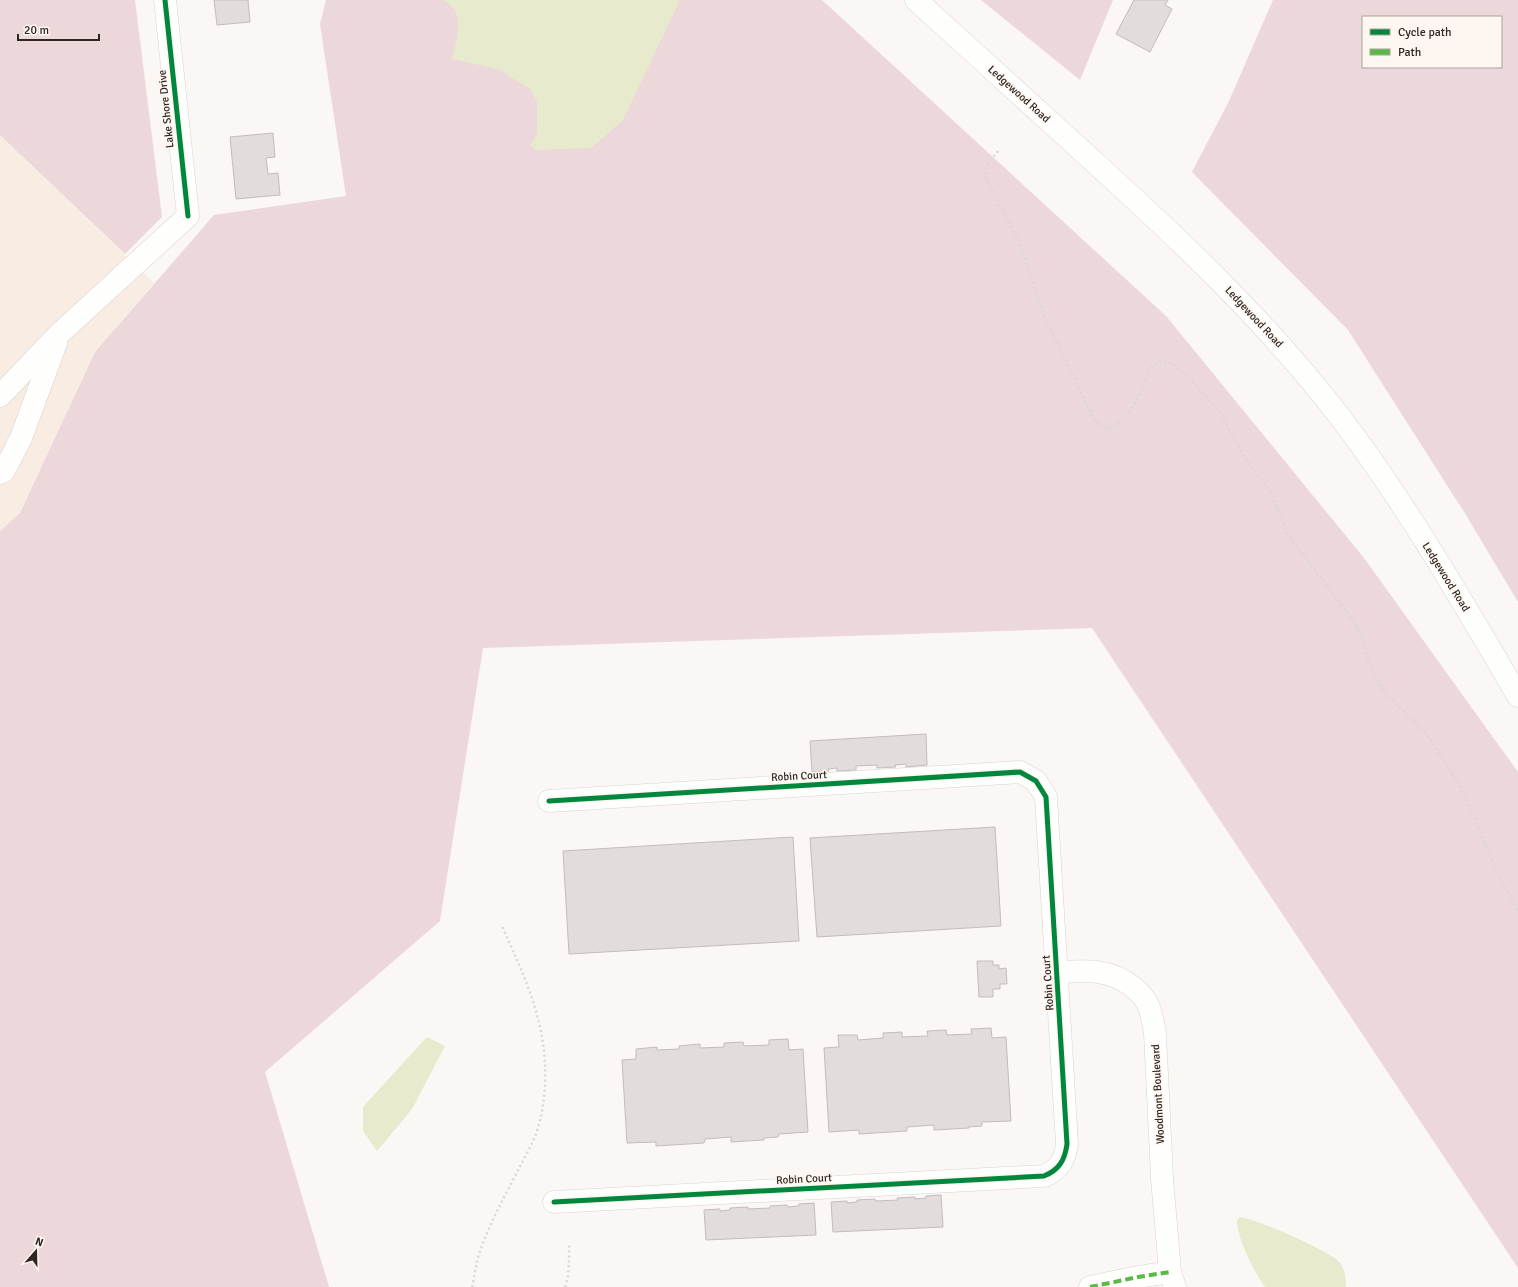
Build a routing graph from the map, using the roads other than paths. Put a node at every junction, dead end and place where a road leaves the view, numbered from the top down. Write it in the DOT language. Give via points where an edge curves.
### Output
graph roads {
  1 [pos="165,0"];
  2 [pos="916,0"];
  3 [pos="59,334"];
  4 [pos="0,396"];
  5 [pos="0,473"];
  6 [pos="1518,696"];
  7 [pos="549,801"];
  8 [pos="1057,972"];
  9 [pos="554,1202"];
  10 [pos="1172,1280"];
  11 [pos="1090,1287"];
  1 -- 3 [label="street, Lake Shore Drive" via="188,216"];
  2 -- 6 [label="street, Ledgewood Road" via="1191,252 1294,361 1340,418 1396,496"];
  3 -- 4 [label="street"];
  3 -- 5 [label="street" via="21,438 4,471"];
  7 -- 8 [label="street, Robin Court" via="1020,772 1036,781 1046,797"];
  8 -- 9 [label="street, Robin Court" via="1067,1144 1066,1154 1054,1172 1044,1176"];
  8 -- 10 [label="street, Woodmont Boulevard" via="1086,971 1114,975 1137,990 1147,1002 1155,1033 1162,1178"];
  10 -- 11 [label="street" via="1138,1277"];
}
